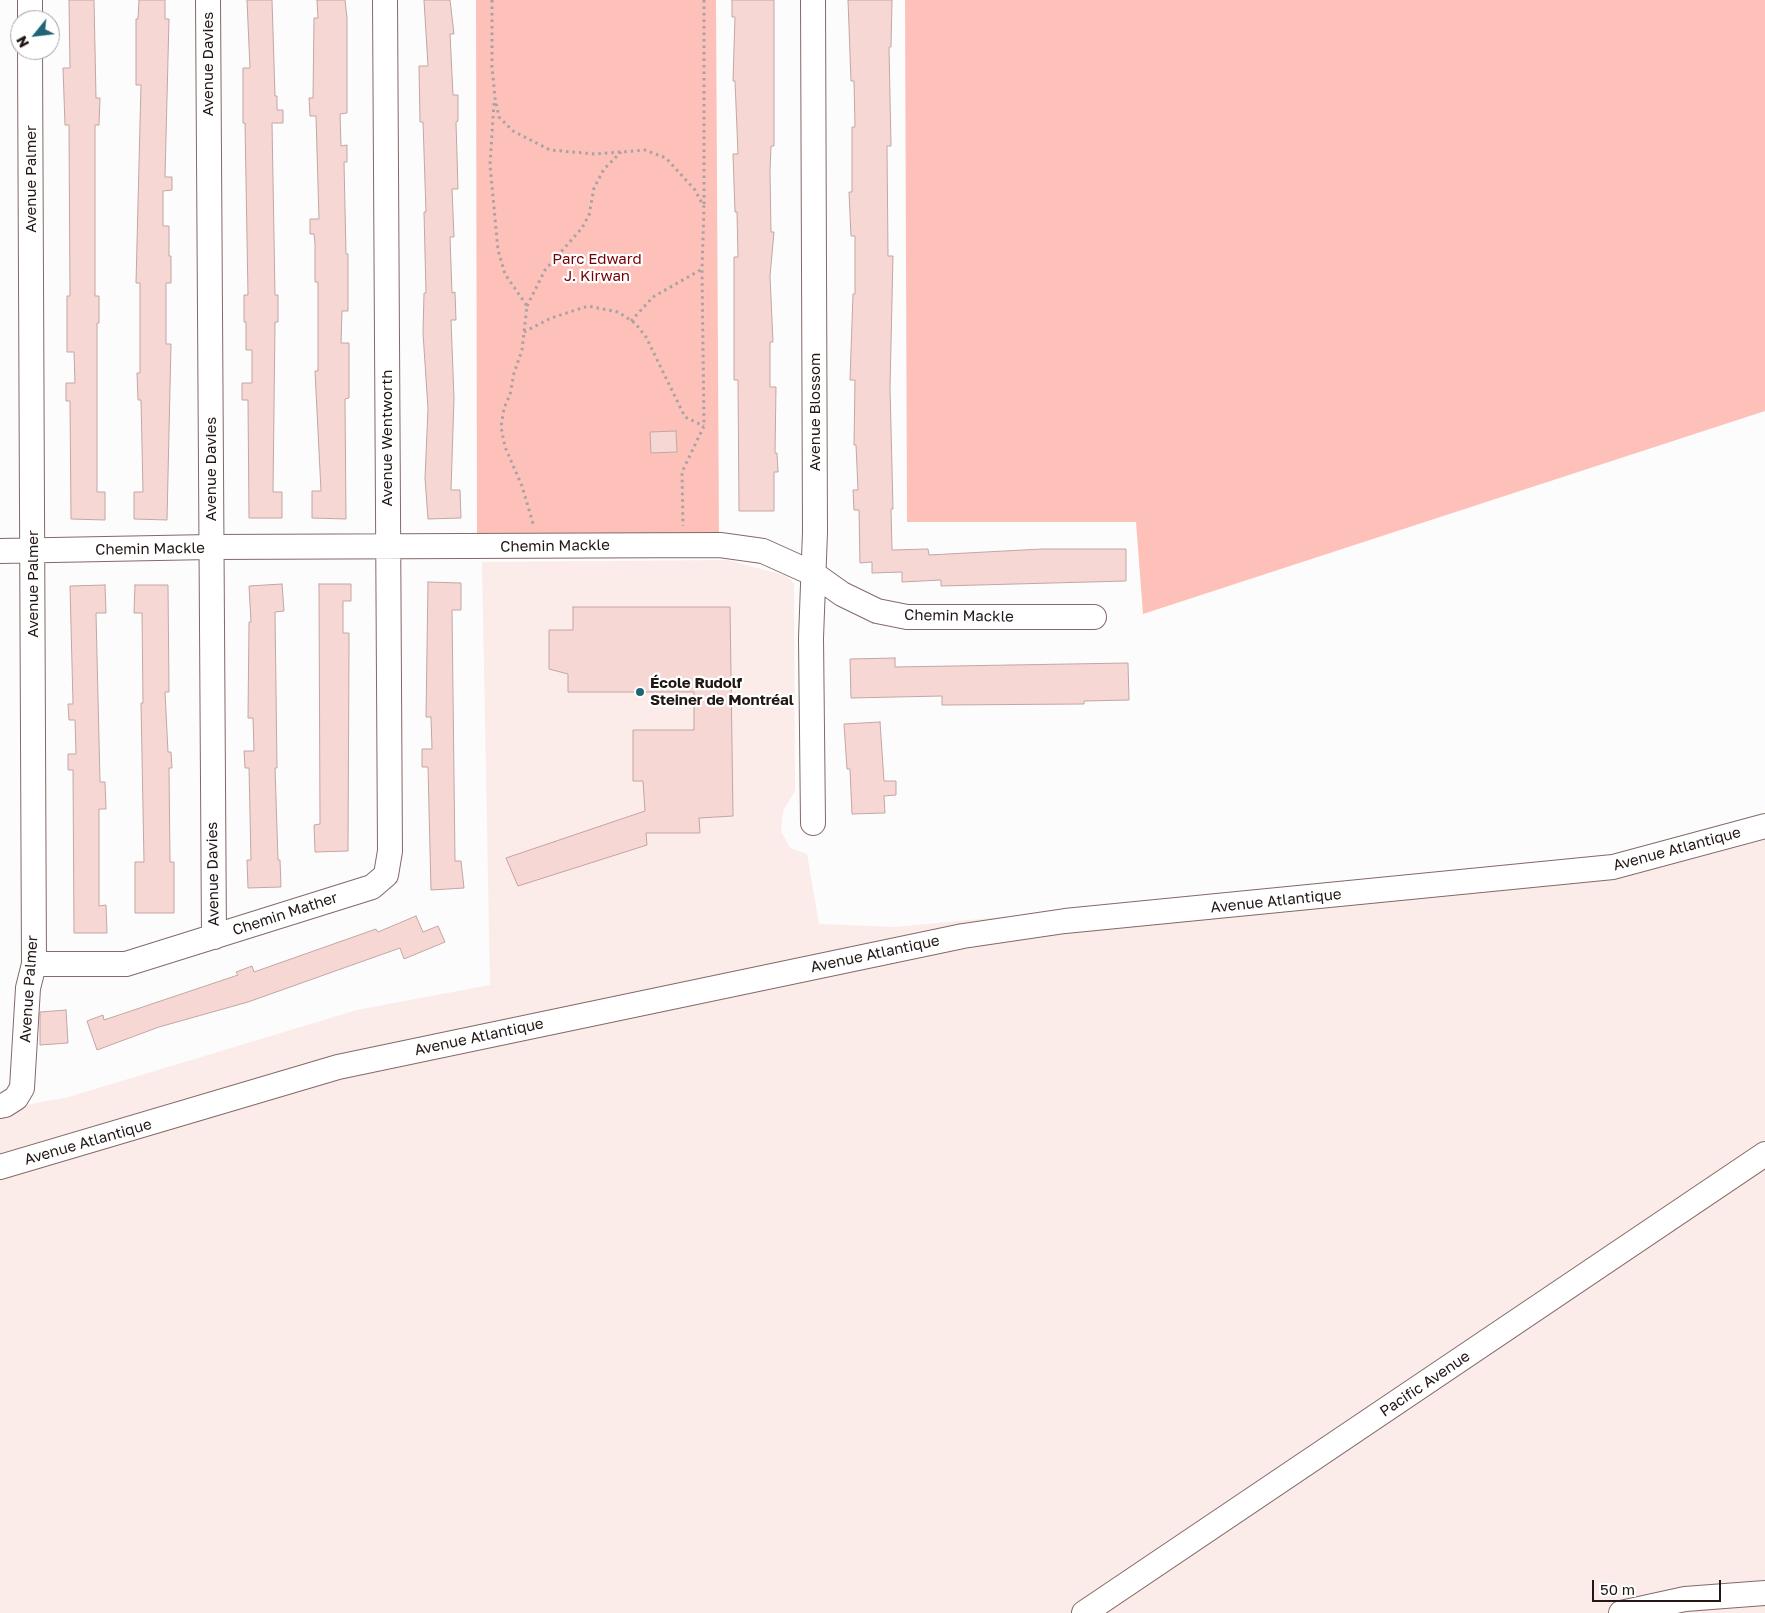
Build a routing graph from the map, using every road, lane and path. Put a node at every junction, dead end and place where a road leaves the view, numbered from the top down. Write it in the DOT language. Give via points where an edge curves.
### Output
graph roads {
  1 [pos="208,0"];
  2 [pos="385,0"];
  3 [pos="492,0"];
  4 [pos="704,0"];
  5 [pos="813,0"];
  6 [pos="30,60"];
  7 [pos="495,98"];
  8 [pos="621,152"];
  9 [pos="704,207"];
  10 [pos="702,269"];
  11 [pos="527,306"];
  12 [pos="631,321"];
  13 [pos="524,332"];
  14 [pos="704,426"];
  15 [pos="683,544"];
  16 [pos="540,546"];
  17 [pos="210,547"];
  18 [pos="388,547"];
  19 [pos="0,551"];
  20 [pos="33,551"];
  21 [pos="814,574"];
  22 [pos="1094,617"];
  23 [pos="812,823"];
  24 [pos="1765,826"];
  25 [pos="386,875"];
  26 [pos="214,937"];
  27 [pos="34,964"];
  28 [pos="0,1106"];
  29 [pos="1765,1154"];
  30 [pos="0,1167"];
  31 [pos="1765,1593"];
  32 [pos="1084,1613"];
  33 [pos="1621,1613"];
  1 -- 17 [label="street, Avenue Davies"];
  2 -- 18 [label="street, Avenue Wentworth"];
  3 -- 7 [label="path"];
  4 -- 9 [label="path"];
  5 -- 21 [label="street, Avenue Blossom"];
  6 -- 20 [label="street, Avenue Palmer"];
  7 -- 8 [label="path" via="499,117 512,132 550,150 595,154"];
  7 -- 11 [label="path" via="490,165 498,250 505,274"];
  8 -- 9 [label="path" via="645,150 666,158 695,190"];
  8 -- 11 [label="path" via="604,169 594,188 589,215 582,228 545,270"];
  9 -- 10 [label="path"];
  10 -- 12 [label="path" via="653,297"];
  10 -- 14 [label="path"];
  11 -- 13 [label="path"];
  12 -- 13 [label="path" via="618,312 588,306 551,318"];
  12 -- 14 [label="path" via="646,338 685,417"];
  13 -- 16 [label="path" via="501,427"];
  14 -- 15 [label="path" via="682,472"];
  15 -- 16 [label="street, Chemin Mackle"];
  15 -- 21 [label="street, Chemin Mackle" via="763,551"];
  16 -- 18 [label="street, Chemin Mackle"];
  17 -- 18 [label="street, Chemin Mackle"];
  17 -- 20 [label="street, Chemin Mackle"];
  17 -- 26 [label="street, Avenue Davies"];
  18 -- 25 [label="street, Avenue Wentworth" via="390,851"];
  19 -- 20 [label="street, Chemin Mackle"];
  20 -- 27 [label="street, Avenue Palmer"];
  21 -- 22 [label="street, Chemin Mackle" via="842,594 877,611 907,617"];
  21 -- 23 [label="street, Avenue Blossom"];
  24 -- 30 [label="street, Avenue Atlantique" via="1613,868 1065,922 963,936 338,1067"];
  25 -- 26 [label="street, Chemin Mather" via="372,887"];
  26 -- 27 [label="street, Chemin Mather" via="126,964"];
  27 -- 28 [label="street, Avenue Palmer" via="28,988 22,1088 16,1098"];
  29 -- 32 [label="street, Pacific Avenue"];
  31 -- 33 [label="street" via="1685,1599"];
}
